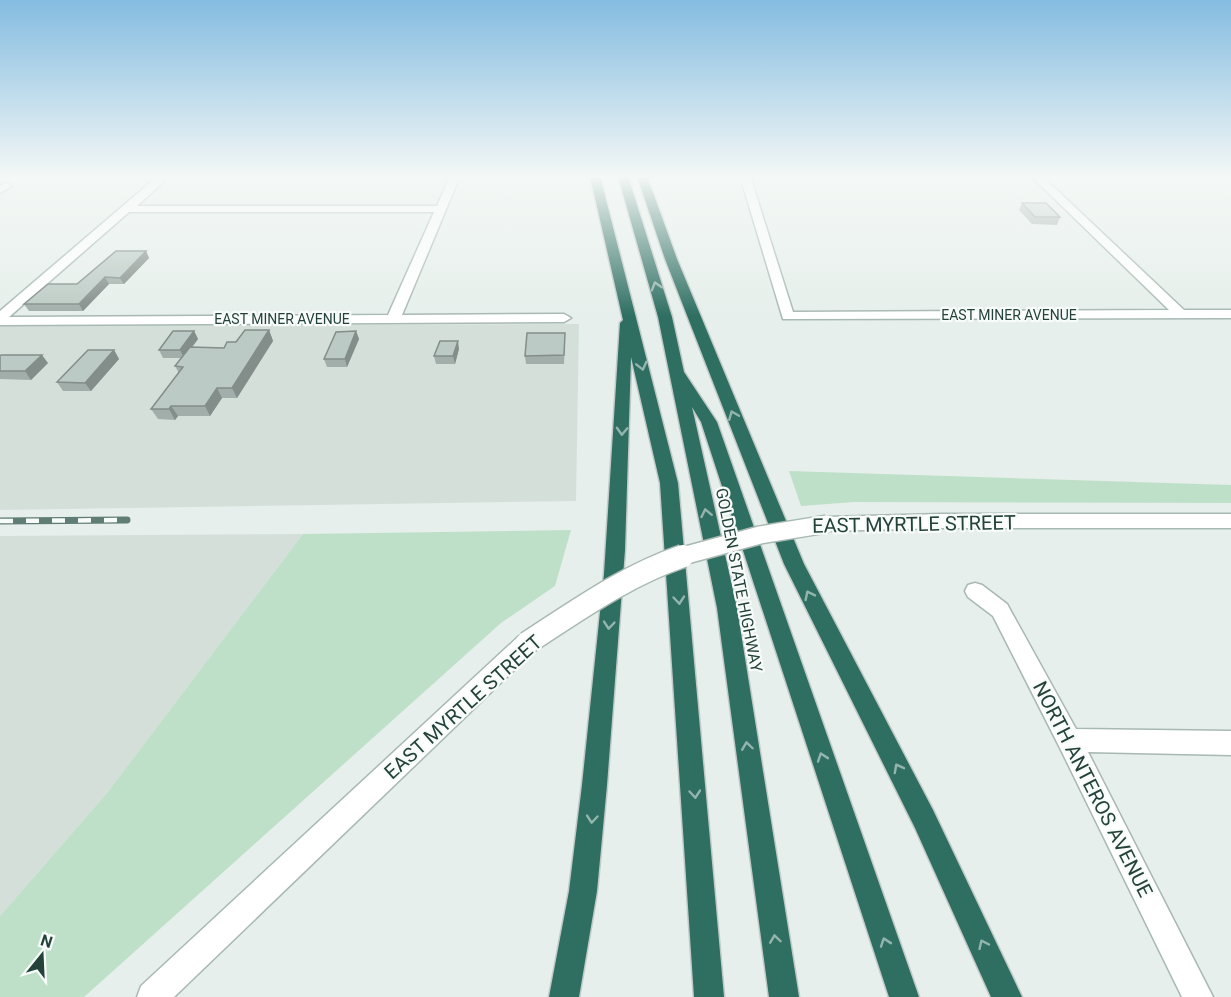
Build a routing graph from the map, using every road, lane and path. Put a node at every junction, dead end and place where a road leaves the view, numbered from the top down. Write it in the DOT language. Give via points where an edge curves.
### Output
graph roads {
  1 [pos="111,223"];
  2 [pos="435,223"];
  3 [pos="605,223"];
  4 [pos="636,223"];
  5 [pos="658,223"];
  6 [pos="759,223"];
  7 [pos="1085,223"];
  8 [pos="628,309"];
  9 [pos="1180,314"];
  10 [pos="1231,314"];
  11 [pos="564,318"];
  12 [pos="0,319"];
  13 [pos="393,319"];
  14 [pos="673,363"];
  15 [pos="1231,521"];
  16 [pos="975,591"];
  17 [pos="1069,740"];
  18 [pos="1231,743"];
  19 [pos="152,997"];
  20 [pos="564,997"];
  21 [pos="709,997"];
  22 [pos="784,997"];
  23 [pos="904,997"];
  24 [pos="1007,997"];
  25 [pos="1198,997"];
  1 -- 12 [label="street"];
  2 -- 13 [label="street"];
  3 -- 8 [label="highway"];
  14 -- 4 [label="highway, GOLDEN STATE HIGHWAY, one-way" via="665,317"];
  24 -- 5 [label="highway, one-way" via="924,819 794,564"];
  6 -- 9 [label="street, EAST MINER AVENUE" via="788,316"];
  7 -- 9 [label="street"];
  8 -- 20 [label="highway, one-way" via="616,543 591,836"];
  8 -- 21 [label="highway, one-way" via="669,483"];
  9 -- 10 [label="street, EAST MINER AVENUE"];
  11 -- 13 [label="street, EAST MINER AVENUE"];
  12 -- 13 [label="street, EAST MINER AVENUE"];
  22 -- 14 [label="highway, GOLDEN STATE HIGHWAY, one-way" via="727,608"];
  23 -- 14 [label="highway, one-way" via="709,422"];
  15 -- 19 [label="street, EAST MYRTLE STREET, bridge" via="827,524 772,533 648,569 526,643"];
  16 -- 17 [label="street, NORTH ANTEROS AVENUE" via="1000,610"];
  17 -- 18 [label="street"];
  17 -- 25 [label="street, NORTH ANTEROS AVENUE"];
}
